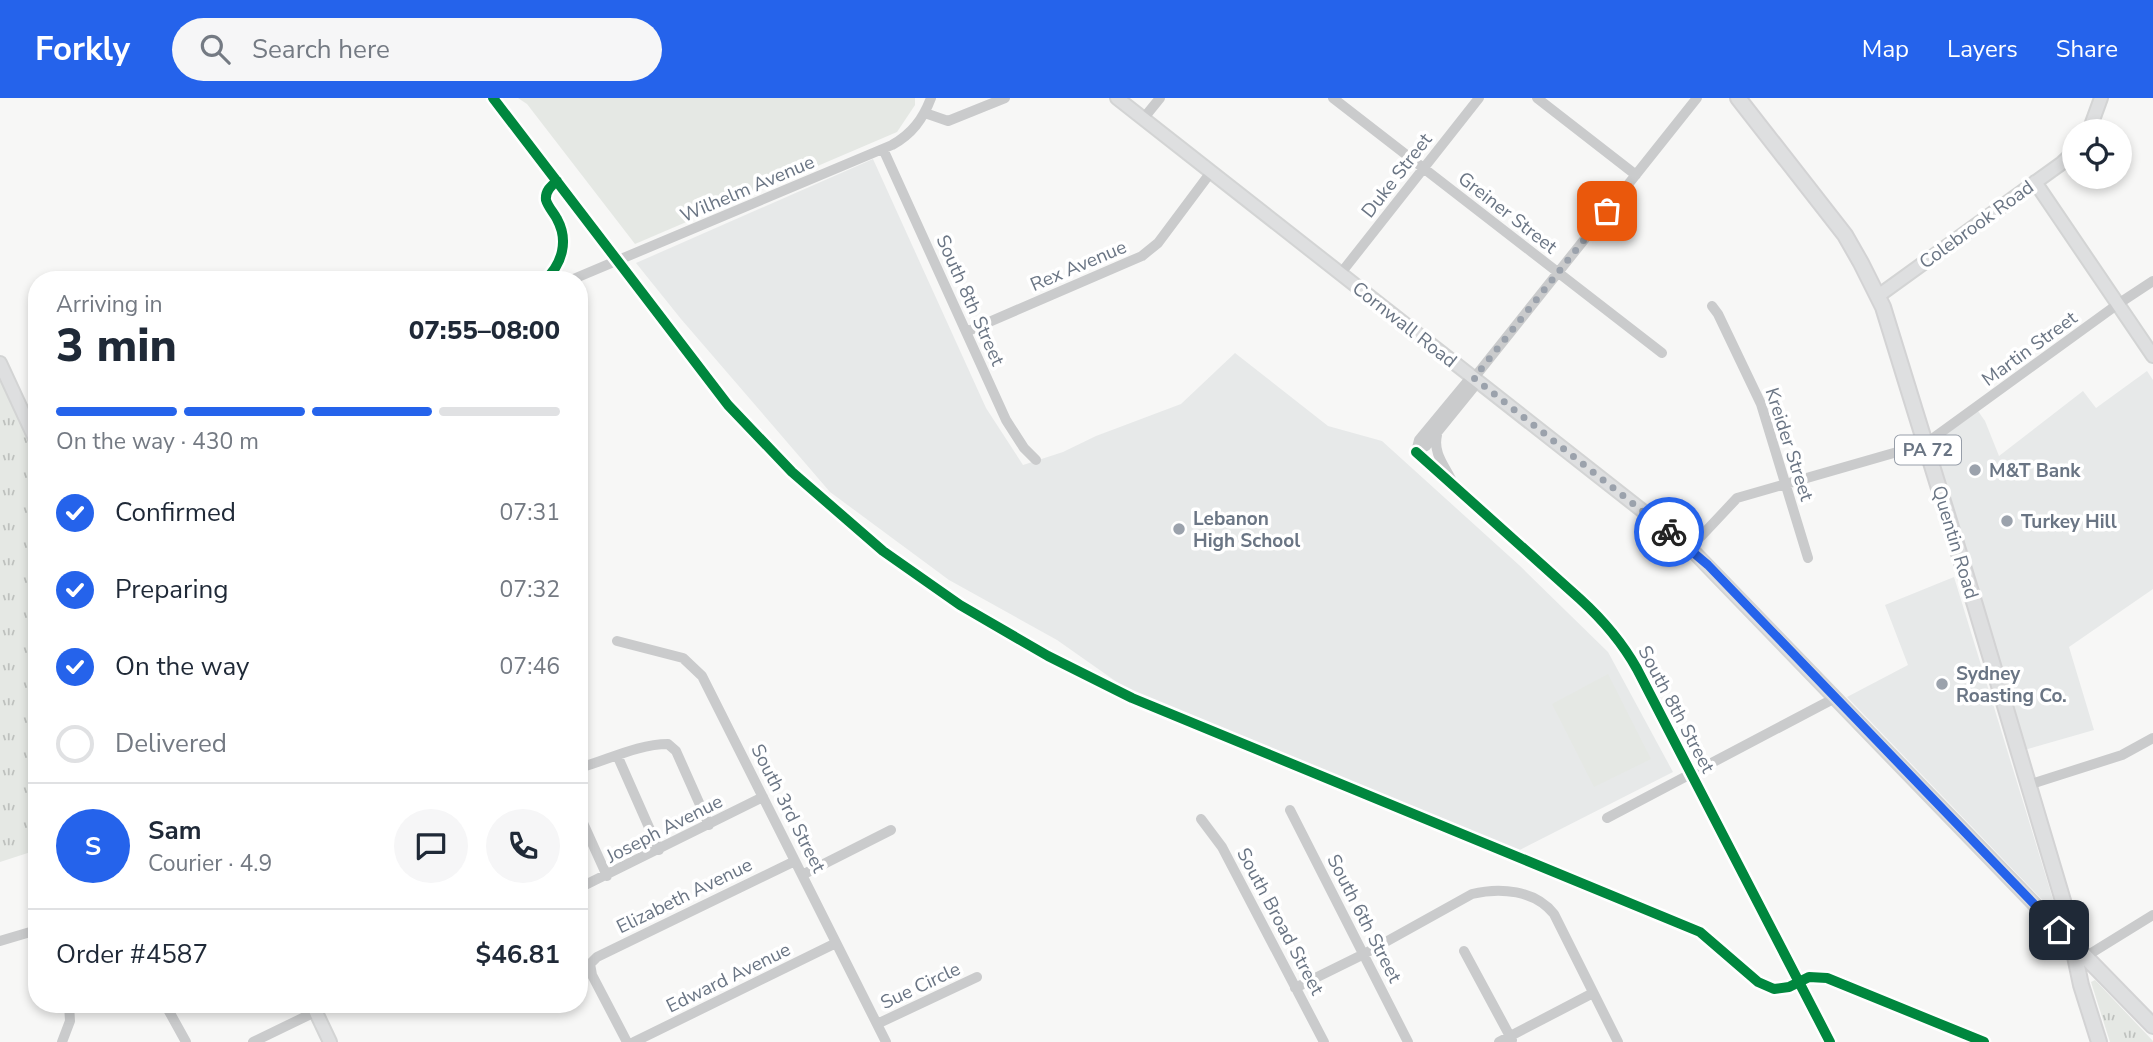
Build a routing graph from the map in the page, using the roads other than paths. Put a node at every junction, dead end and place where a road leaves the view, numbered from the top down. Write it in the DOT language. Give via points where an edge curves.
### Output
graph roads {
  1 [pos="931,98"];
  2 [pos="1005,98"];
  3 [pos="1117,98"];
  4 [pos="1160,98"];
  5 [pos="1333,98"];
  6 [pos="1479,98"];
  7 [pos="1537,98"];
  8 [pos="1697,98"];
  9 [pos="1738,98"];
  10 [pos="2101,98"];
  11 [pos="925,113"];
  12 [pos="1143,119"];
  13 [pos="2093,119"];
  14 [pos="884,149"];
  15 [pos="2062,161"];
  16 [pos="1424,168"];
  17 [pos="1211,172"];
  18 [pos="1636,175"];
  19 [pos="2035,182"];
  20 [pos="588,273"];
  21 [pos="1341,273"];
  22 [pos="1558,273"];
  23 [pos="2153,281"];
  24 [pos="1878,296"];
  25 [pos="2118,304"];
  26 [pos="1712,306"];
  27 [pos="966,332"];
  28 [pos="1662,353"];
  29 [pos="2153,356"];
  30 [pos="0,363"];
  31 [pos="1474,378"];
  32 [pos="28,424"];
  33 [pos="1437,432"];
  34 [pos="1926,444"];
  35 [pos="1416,452"];
  36 [pos="1036,460"];
  37 [pos="1786,484"];
  38 [pos="1457,488"];
  39 [pos="1690,548"];
  40 [pos="1808,558"];
  41 [pos="617,641"];
  42 [pos="1835,698"];
  43 [pos="2153,738"];
  44 [pos="617,755"];
  45 [pos="588,765"];
  46 [pos="1692,774"];
  47 [pos="2028,785"];
  48 [pos="763,797"];
  49 [pos="1290,810"];
  50 [pos="1607,818"];
  51 [pos="1201,819"];
  52 [pos="709,825"];
  53 [pos="891,830"];
  54 [pos="588,834"];
  55 [pos="659,850"];
  56 [pos="795,861"];
  57 [pos="802,875"];
  58 [pos="607,876"];
  59 [pos="588,884"];
  60 [pos="2153,915"];
  61 [pos="28,933"];
  62 [pos="0,941"];
  63 [pos="836,943"];
  64 [pos="2072,943"];
  65 [pos="1464,951"];
  66 [pos="1364,954"];
  67 [pos="2081,959"];
  68 [pos="977,977"];
  69 [pos="1295,988"];
  70 [pos="1593,993"];
  71 [pos="70,1013"];
  72 [pos="170,1013"];
  73 [pos="305,1013"];
  74 [pos="316,1013"];
  75 [pos="877,1024"];
  76 [pos="2153,1026"];
  77 [pos="1511,1039"];
  78 [pos="62,1042"];
  79 [pos="186,1042"];
  80 [pos="253,1042"];
  81 [pos="330,1042"];
  82 [pos="627,1042"];
  83 [pos="635,1042"];
  84 [pos="886,1042"];
  85 [pos="1324,1042"];
  86 [pos="1408,1042"];
  87 [pos="1499,1042"];
  88 [pos="1618,1042"];
  89 [pos="1830,1042"];
  90 [pos="2099,1042"];
  1 -- 11 [label="street, Wilhelm Avenue"];
  2 -- 11 [label="street" via="948,121"];
  3 -- 12 [label="main road, Cornwall Road"];
  4 -- 12 [label="street"];
  5 -- 16 [label="street, Greiner Street"];
  6 -- 16 [label="street, Duke Street"];
  7 -- 18 [label="street"];
  8 -- 18 [label="street"];
  9 -- 24 [label="highway, Quentin Road / PA 72" via="1854,248"];
  10 -- 13 [label="main road"];
  11 -- 14 [label="street, Wilhelm Avenue" via="908,135"];
  12 -- 17 [label="main road, Cornwall Road"];
  14 -- 20 [label="street, Wilhelm Avenue"];
  14 -- 27 [label="street, South 8th Street"];
  15 -- 19 [label="main road, Colebrook Road"];
  16 -- 21 [label="street, Duke Street"];
  16 -- 22 [label="street, Greiner Street"];
  17 -- 21 [label="main road, Cornwall Road"];
  17 -- 27 [label="street, Rex Avenue" via="1158,243 1142,256"];
  18 -- 22 [label="street"];
  19 -- 24 [label="main road, Colebrook Road"];
  19 -- 25 [label="main road"];
  21 -- 31 [label="main road, Cornwall Road"];
  22 -- 28 [label="street, Greiner Street"];
  22 -- 31 [label="street"];
  23 -- 25 [label="street, Martin Street"];
  24 -- 34 [label="highway, Quentin Road / PA 72"];
  25 -- 29 [label="main road"];
  25 -- 34 [label="street, Martin Street"];
  26 -- 37 [label="street, Kreider Street" via="1761,404"];
  27 -- 36 [label="street, South 8th Street" via="1006,420"];
  30 -- 32 [label="main road"];
  31 -- 33 [label="street" via="1473,388"];
  31 -- 35 [label="street" via="1419,440"];
  31 -- 39 [label="main road, Cornwall Road"];
  33 -- 35 [label="street"];
  33 -- 38 [label="street" via="1437,454"];
  34 -- 37 [label="street"];
  34 -- 47 [label="highway, Quentin Road / PA 72"];
  35 -- 38 [label="street, South 8th Street"];
  37 -- 39 [label="street" via="1737,498"];
  37 -- 40 [label="street, Kreider Street"];
  38 -- 46 [label="street, South 8th Street" via="1613,631"];
  39 -- 42 [label="main road, Cornwall Road"];
  41 -- 48 [label="street, South 3rd Street" via="683,657 697,669"];
  42 -- 46 [label="street"];
  42 -- 64 [label="main road, Cornwall Road"];
  43 -- 47 [label="street" via="2122,755"];
  44 -- 45 [label="street"];
  44 -- 52 [label="street" via="668,744 676,751"];
  44 -- 55 [label="street"];
  46 -- 50 [label="street"];
  46 -- 89 [label="street, South 8th Street"];
  47 -- 64 [label="highway, Quentin Road / PA 72"];
  48 -- 52 [label="street, Joseph Avenue"];
  48 -- 56 [label="street, South 3rd Street"];
  49 -- 66 [label="street, South 6th Street"];
  51 -- 69 [label="street, South Broad Street" via="1223,847"];
  52 -- 55 [label="street, Joseph Avenue"];
  53 -- 57 [label="street"];
  54 -- 58 [label="street"];
  55 -- 58 [label="street, Joseph Avenue"];
  56 -- 57 [label="street, South 3rd Street"];
  56 -- 82 [label="street, Elizabeth Avenue" via="590,964"];
  57 -- 63 [label="street, South 3rd Street"];
  58 -- 59 [label="street, Joseph Avenue"];
  60 -- 67 [label="street"];
  61 -- 62 [label="street"];
  63 -- 75 [label="street, South 3rd Street"];
  63 -- 83 [label="street, Edward Avenue"];
  64 -- 67 [label="highway"];
  65 -- 77 [label="street"];
  66 -- 69 [label="street"];
  66 -- 70 [label="street" via="1472,894 1514,891 1547,905 1554,914"];
  66 -- 86 [label="street, South 6th Street"];
  67 -- 76 [label="highway"];
  67 -- 90 [label="highway"];
  68 -- 75 [label="street, Sue Circle"];
  69 -- 85 [label="street, South Broad Street"];
  70 -- 77 [label="street"];
  70 -- 88 [label="street"];
  71 -- 78 [label="street"];
  72 -- 79 [label="street"];
  73 -- 80 [label="street"];
  74 -- 81 [label="main road"];
  75 -- 84 [label="street, South 3rd Street"];
  77 -- 87 [label="street"];
}
